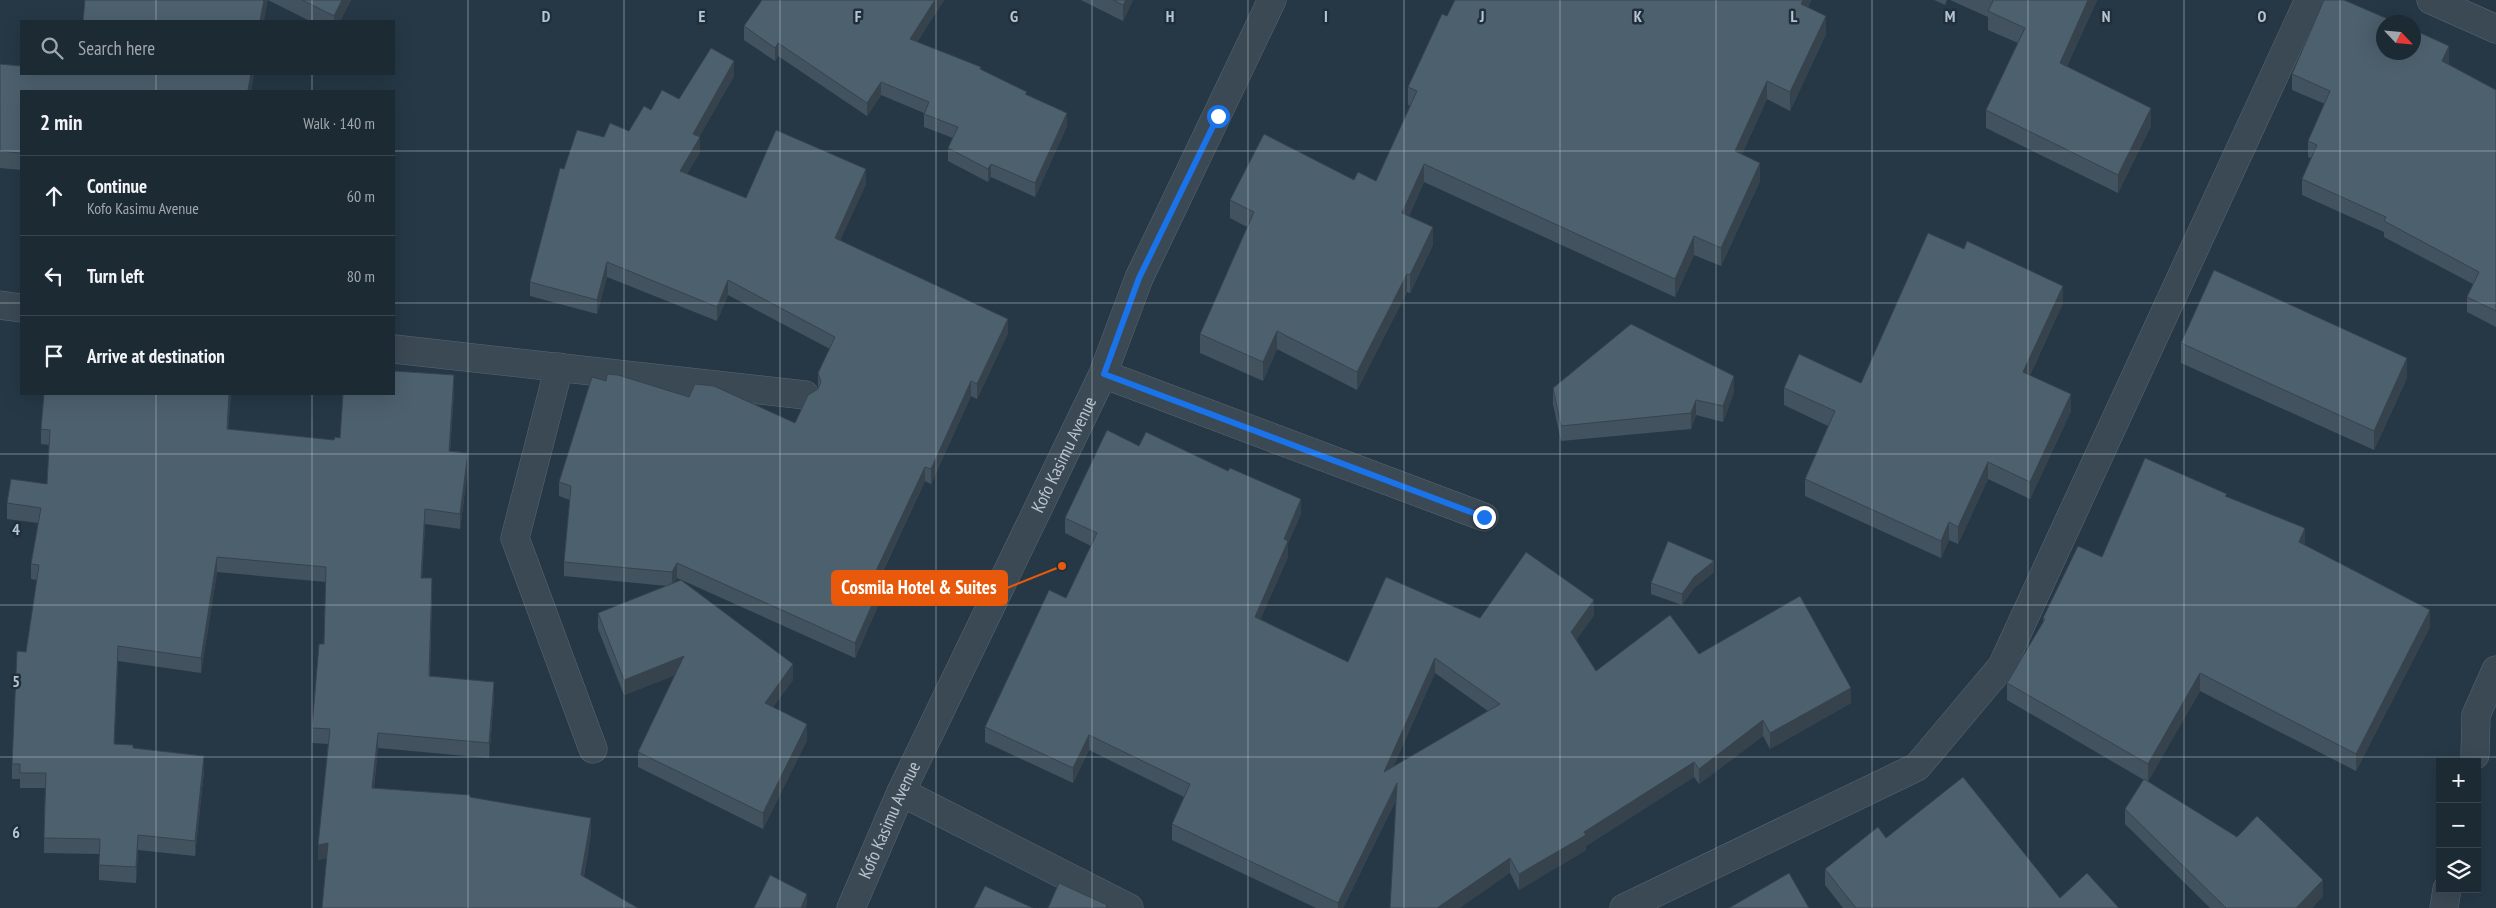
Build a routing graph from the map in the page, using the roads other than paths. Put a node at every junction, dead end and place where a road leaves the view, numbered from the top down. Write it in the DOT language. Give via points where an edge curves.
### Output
graph roads {
  1 [pos="1272,0"];
  2 [pos="2309,0"];
  3 [pos="2431,0"];
  4 [pos="2496,29"];
  5 [pos="0,305"];
  6 [pos="20,308"];
  7 [pos="395,349"];
  8 [pos="560,367"];
  9 [pos="1104,374"];
  10 [pos="805,395"];
  11 [pos="1484,517"];
  12 [pos="2496,670"];
  13 [pos="2496,732"];
  14 [pos="593,749"];
  15 [pos="2471,758"];
  16 [pos="901,792"];
  17 [pos="2446,893"];
  18 [pos="852,908"];
  19 [pos="1129,908"];
  20 [pos="1624,908"];
  21 [pos="2444,908"];
  1 -- 9 [label="street, Kofo Kasimu Avenue" via="1139,278"];
  2 -- 20 [label="street" via="2002,666 1917,767"];
  3 -- 4 [label="street"];
  5 -- 6 [label="street"];
  7 -- 8 [label="street"];
  8 -- 10 [label="street"];
  8 -- 14 [label="street" via="515,538"];
  9 -- 11 [label="street"];
  9 -- 16 [label="street, Kofo Kasimu Avenue"];
  12 -- 15 [label="street" via="2476,716"];
  13 -- 15 [label="street"];
  16 -- 18 [label="street, Kofo Kasimu Avenue"];
  16 -- 19 [label="street"];
  17 -- 21 [label="street"];
}
